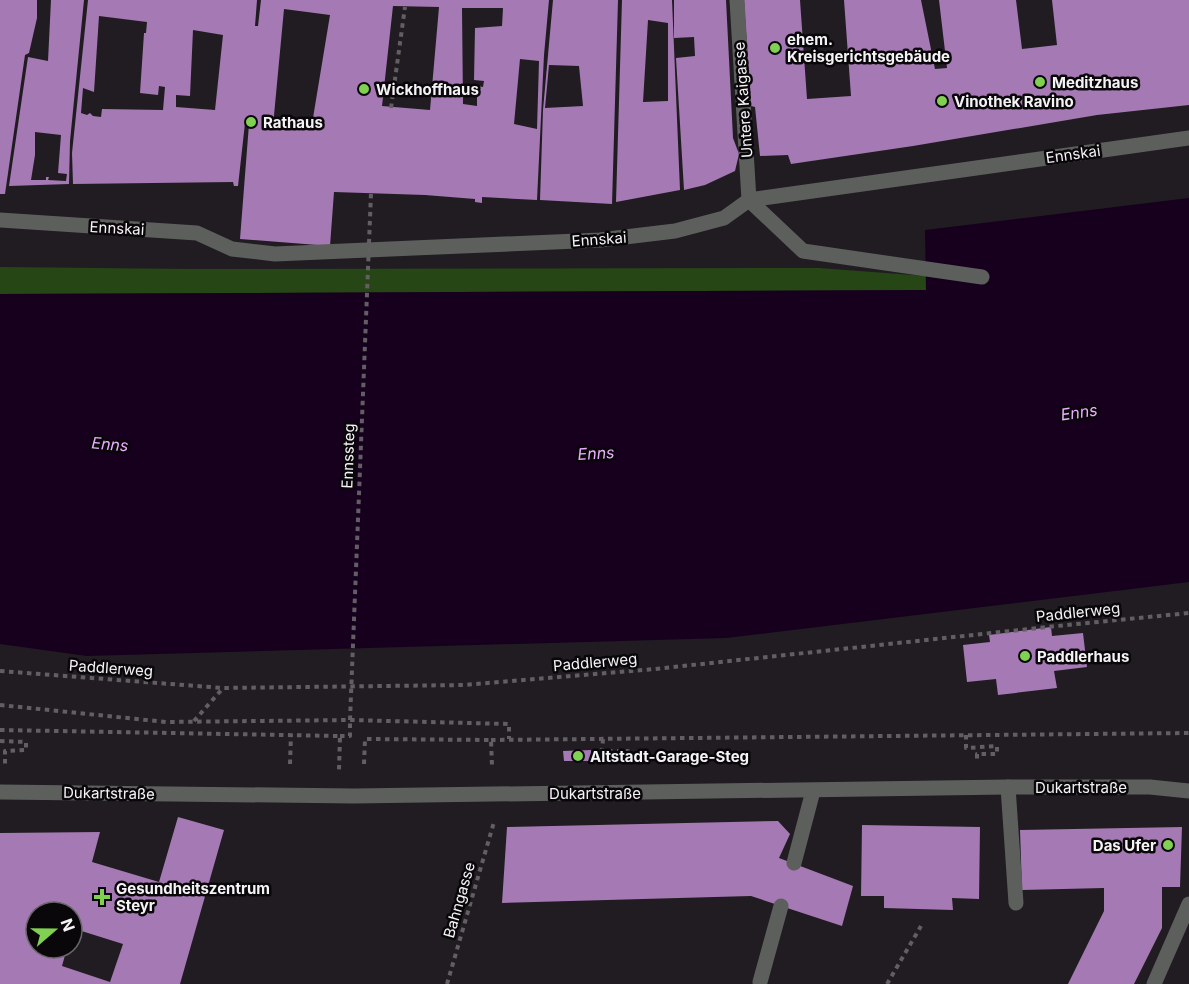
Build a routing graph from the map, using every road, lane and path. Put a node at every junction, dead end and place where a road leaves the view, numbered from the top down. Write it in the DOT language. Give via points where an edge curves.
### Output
graph roads {
  1 [pos="737,0"];
  2 [pos="405,7"];
  3 [pos="392,108"];
  4 [pos="1189,138"];
  5 [pos="370,193"];
  6 [pos="749,200"];
  7 [pos="0,220"];
  8 [pos="982,277"];
  9 [pos="1189,613"];
  10 [pos="0,671"];
  11 [pos="223,688"];
  12 [pos="0,705"];
  13 [pos="350,720"];
  14 [pos="193,722"];
  15 [pos="0,730"];
  16 [pos="1189,733"];
  17 [pos="291,734"];
  18 [pos="966,735"];
  19 [pos="340,736"];
  20 [pos="509,739"];
  21 [pos="603,739"];
  22 [pos="491,740"];
  23 [pos="0,741"];
  24 [pos="977,754"];
  25 [pos="610,758"];
  26 [pos="290,764"];
  27 [pos="364,764"];
  28 [pos="492,766"];
  29 [pos="339,771"];
  30 [pos="5,772"];
  31 [pos="1008,787"];
  32 [pos="813,791"];
  33 [pos="1189,791"];
  34 [pos="0,792"];
  35 [pos="494,822"];
  36 [pos="794,863"];
  37 [pos="1016,903"];
  38 [pos="1189,904"];
  39 [pos="781,906"];
  40 [pos="921,926"];
  41 [pos="760,982"];
  42 [pos="447,984"];
  43 [pos="887,984"];
  44 [pos="1154,984"];
  1 -- 6 [label="street, Untere Kaigasse"];
  2 -- 3 [label="path"];
  4 -- 6 [label="street, Ennskai"];
  5 -- 13 [label="path, Ennssteg, bridge"];
  6 -- 7 [label="street, Ennskai" via="724,218 675,231 600,240 275,254 232,249 197,232"];
  6 -- 8 [label="street" via="803,251"];
  9 -- 11 [label="path, Paddlerweg" via="476,684"];
  10 -- 11 [label="path, Paddlerweg"];
  11 -- 14 [label="path"];
  12 -- 14 [label="path"];
  13 -- 14 [label="path"];
  13 -- 19 [label="path" via="350,736"];
  13 -- 20 [label="path" via="509,724"];
  15 -- 17 [label="path"];
  16 -- 18 [label="path"];
  17 -- 19 [label="path"];
  17 -- 26 [label="path"];
  18 -- 21 [label="path"];
  18 -- 24 [label="path" via="966,748 997,746 997,754"];
  19 -- 29 [label="path"];
  20 -- 21 [label="path"];
  20 -- 22 [label="path"];
  21 -- 25 [label="path" via="602,751 628,751 628,758"];
  22 -- 27 [label="path" via="365,739"];
  22 -- 28 [label="path"];
  23 -- 30 [label="path" via="26,742 26,750 5,751"];
  31 -- 32 [label="street, Dukartstraße"];
  31 -- 33 [label="street, Dukartstraße" via="1150,787"];
  31 -- 37 [label="street"];
  32 -- 34 [label="street, Dukartstraße" via="354,796"];
  32 -- 36 [label="street"];
  35 -- 42 [label="path, Bahngasse"];
  38 -- 44 [label="street"];
  39 -- 41 [label="street"];
  40 -- 43 [label="path"];
}
